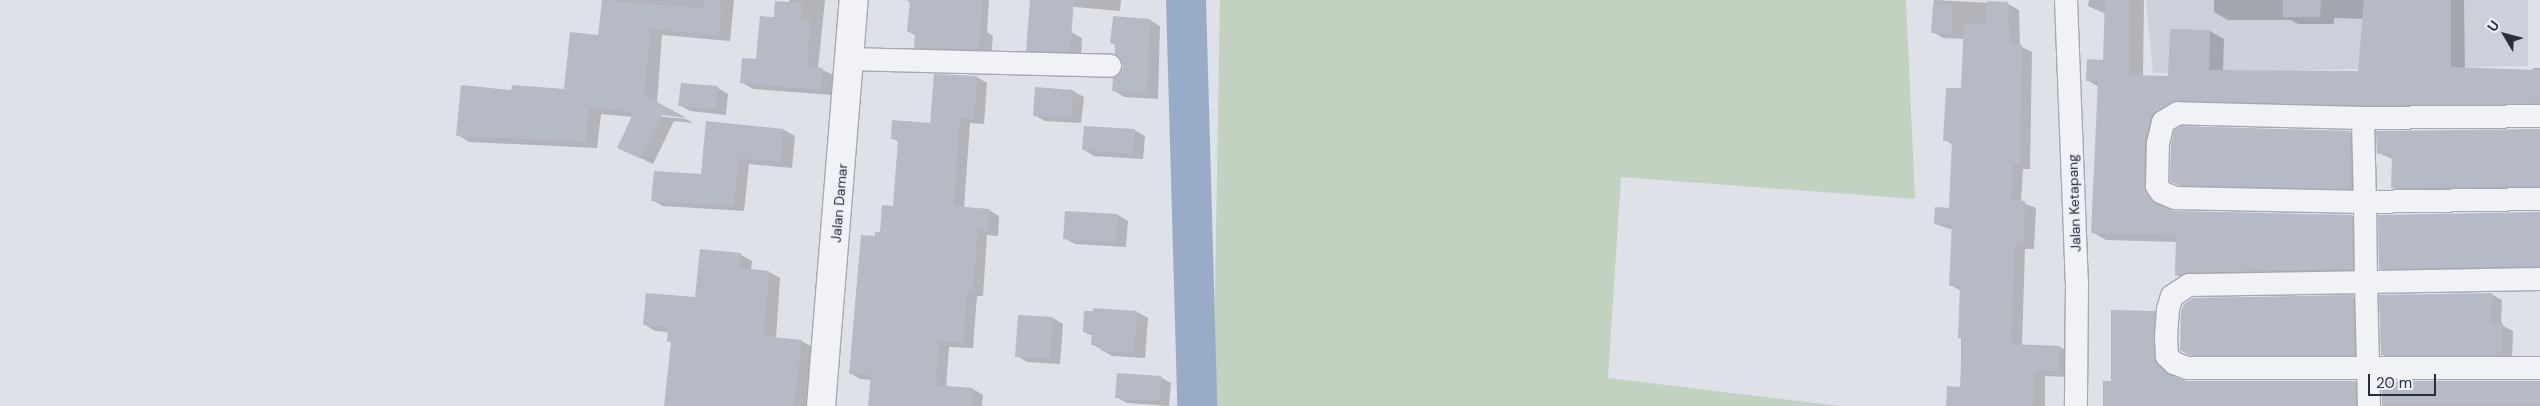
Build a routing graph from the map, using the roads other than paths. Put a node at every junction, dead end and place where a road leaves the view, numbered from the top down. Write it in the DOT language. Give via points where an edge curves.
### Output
graph roads {
  1 [pos="854,0"];
  2 [pos="2066,0"];
  3 [pos="850,60"];
  4 [pos="1110,66"];
  5 [pos="2540,116"];
  6 [pos="2363,118"];
  7 [pos="2540,199"];
  8 [pos="2365,202"];
  9 [pos="2540,279"];
  10 [pos="2366,283"];
  11 [pos="2540,368"];
  12 [pos="2368,370"];
  13 [pos="821,406"];
  14 [pos="825,406"];
  15 [pos="2076,406"];
  16 [pos="2369,406"];
  1 -- 3 [label="street, Jalan Damar"];
  2 -- 15 [label="street, Jalan Ketapang" via="2077,282"];
  3 -- 4 [label="street"];
  3 -- 13 [label="street, Jalan Damar"];
  5 -- 6 [label="street"];
  6 -- 8 [label="street"];
  6 -- 8 [label="street" via="2178,113 2168,116 2159,130 2156,171 2161,192 2175,198"];
  7 -- 8 [label="street"];
  8 -- 10 [label="street"];
  9 -- 10 [label="street"];
  10 -- 12 [label="street"];
  10 -- 12 [label="street" via="2189,285 2172,296 2166,338 2167,356 2187,368"];
  11 -- 12 [label="street"];
  12 -- 16 [label="street"];
  13 -- 14 [label="street"];
}
